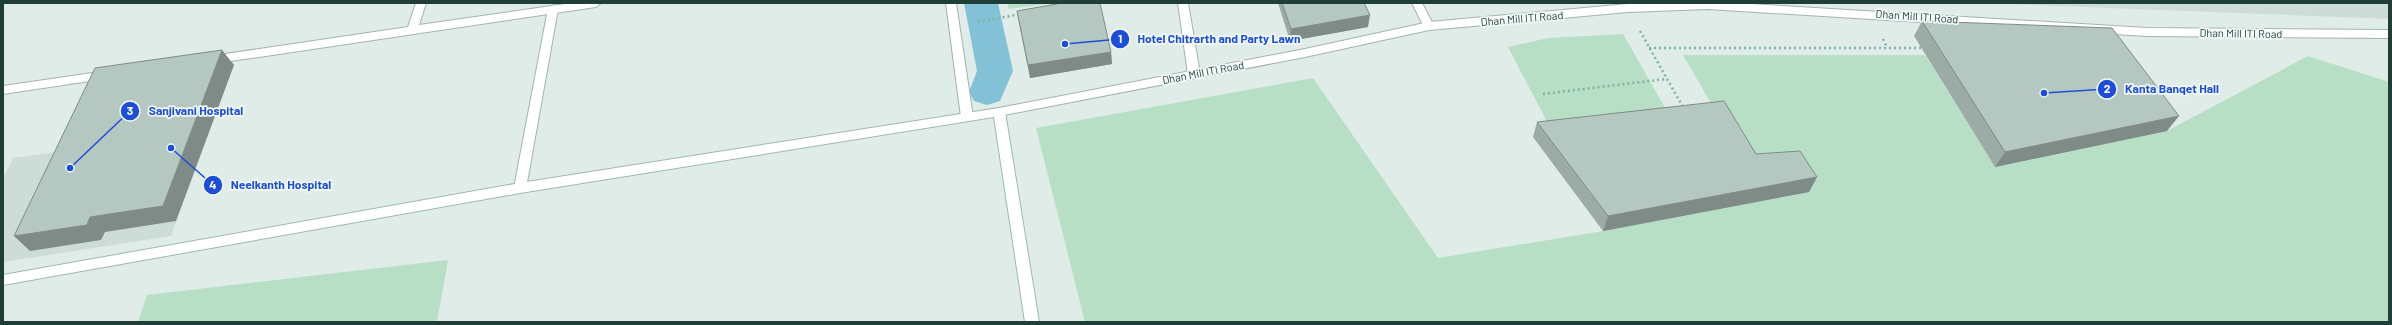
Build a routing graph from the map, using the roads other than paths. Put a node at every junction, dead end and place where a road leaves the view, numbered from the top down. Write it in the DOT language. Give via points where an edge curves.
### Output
graph roads {
  1 [pos="421,3"];
  2 [pos="596,3"];
  3 [pos="951,3"];
  4 [pos="1183,3"];
  5 [pos="1417,3"];
  6 [pos="1707,4"];
  7 [pos="553,9"];
  8 [pos="1429,26"];
  9 [pos="412,30"];
  10 [pos="2389,34"];
  11 [pos="200,61"];
  12 [pos="121,73"];
  13 [pos="1194,74"];
  14 [pos="3,90"];
  15 [pos="999,112"];
  16 [pos="967,118"];
  17 [pos="520,188"];
  18 [pos="3,280"];
  19 [pos="1032,322"];
  1 -- 9 [label="street"];
  2 -- 7 [label="street"];
  3 -- 16 [label="street"];
  4 -- 13 [label="street"];
  5 -- 8 [label="street"];
  6 -- 8 [label="street, Dhan Mill ITI Road" via="1628,8"];
  6 -- 10 [label="street, Dhan Mill ITI Road" via="2147,32"];
  7 -- 9 [label="street"];
  7 -- 17 [label="street"];
  8 -- 13 [label="street, Dhan Mill ITI Road"];
  9 -- 11 [label="street"];
  12 -- 14 [label="street"];
  13 -- 15 [label="street, Dhan Mill ITI Road"];
  15 -- 16 [label="street, Dhan Mill ITI Road"];
  15 -- 19 [label="street"];
  16 -- 17 [label="street, Dhan Mill ITI Road"];
  17 -- 18 [label="street, Dhan Mill ITI Road"];
}
